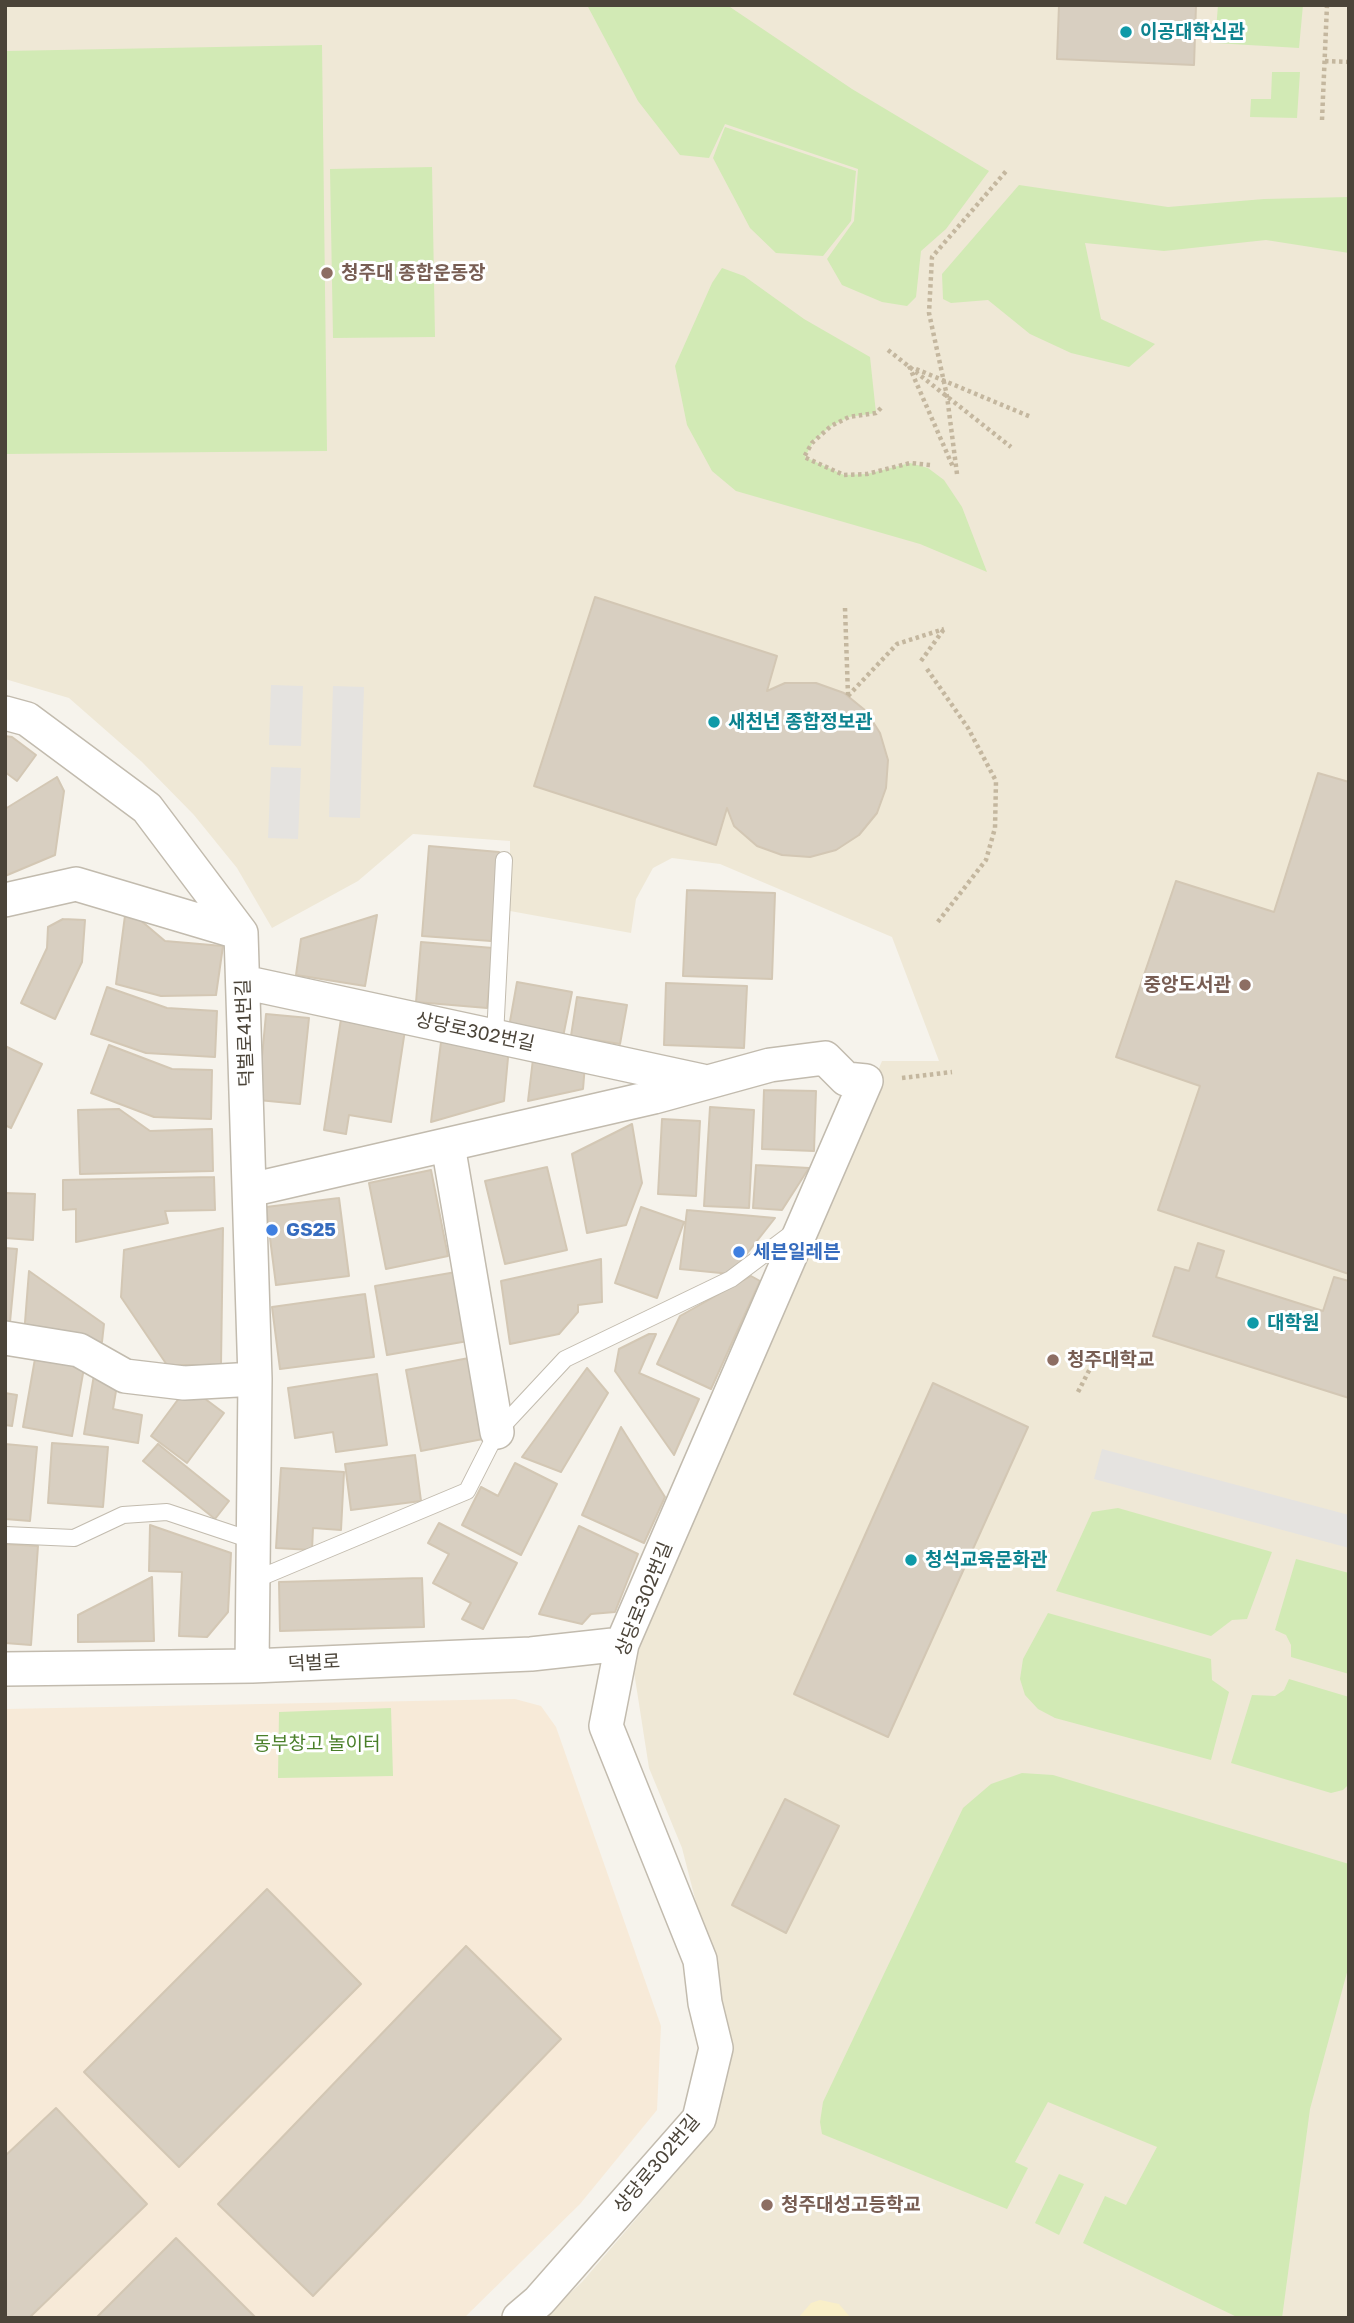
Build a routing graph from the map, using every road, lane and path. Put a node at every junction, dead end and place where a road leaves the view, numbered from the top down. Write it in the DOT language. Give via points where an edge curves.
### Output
graph roads {
  1 [pos="1327,5"];
  2 [pos="1325,61"];
  3 [pos="1349,62"];
  4 [pos="1322,120"];
  5 [pos="1008,169"];
  6 [pos="888,350"];
  7 [pos="909,366"];
  8 [pos="943,379"];
  9 [pos="947,396"];
  10 [pos="881,408"];
  11 [pos="1031,416"];
  12 [pos="1012,447"];
  13 [pos="930,465"];
  14 [pos="845,608"];
  15 [pos="921,662"];
  16 [pos="928,669"];
  17 [pos="5,713"];
  18 [pos="504,860"];
  19 [pos="5,900"];
  20 [pos="937,923"];
  21 [pos="241,933"];
  22 [pos="243,982"];
  23 [pos="495,1036"];
  24 [pos="952,1072"];
  25 [pos="866,1081"];
  26 [pos="708,1082"];
  27 [pos="448,1144"];
  28 [pos="250,1191"];
  29 [pos="813,1209"];
  30 [pos="5,1338"];
  31 [pos="1096,1357"];
  32 [pos="255,1378"];
  33 [pos="1078,1392"];
  34 [pos="497,1432"];
  35 [pos="5,1535"];
  36 [pos="251,1540"];
  37 [pos="252,1581"];
  38 [pos="622,1644"];
  39 [pos="252,1666"];
  40 [pos="5,1669"];
  41 [pos="519,2318"];
  1 -- 2 [label="path"];
  2 -- 3 [label="path"];
  2 -- 4 [label="path"];
  5 -- 8 [label="path" via="932,257 929,313"];
  6 -- 7 [label="path"];
  7 -- 8 [label="path"];
  7 -- 9 [label="path"];
  7 -- 9 [label="path" via="957,474"];
  8 -- 9 [label="path"];
  8 -- 11 [label="path"];
  9 -- 12 [label="path"];
  10 -- 13 [label="path" via="831,426 804,457 844,475 910,463"];
  14 -- 15 [label="path" via="848,696 897,644 944,629"];
  16 -- 20 [label="path" via="968,728 996,781 995,828 986,860"];
  17 -- 21 [label="street" via="27,719 147,808"];
  18 -- 23 [label="lane"];
  19 -- 21 [label="street" via="76,884"];
  21 -- 22 [label="street, 덕벌로41번길"];
  22 -- 23 [label="street, 상당로302번길"];
  22 -- 28 [label="street, 덕벌로41번길"];
  23 -- 26 [label="street, 상당로302번길"];
  24 -- 25 [label="path"];
  25 -- 26 [label="street, 상당로302번길" via="846,1079 825,1058 770,1065"];
  25 -- 29 [label="street, 상당로302번길"];
  26 -- 27 [label="street, 상당로302번길"];
  27 -- 28 [label="street, 상당로302번길"];
  27 -- 34 [label="street"];
  28 -- 32 [label="street, 덕벌로41번길"];
  29 -- 34 [label="lane" via="785,1240 730,1279 565,1359"];
  29 -- 38 [label="street, 상당로302번길"];
  30 -- 32 [label="street" via="79,1350 125,1376 184,1383"];
  31 -- 33 [label="path"];
  32 -- 36 [label="street, 덕벌로41번길"];
  34 -- 37 [label="lane" via="467,1491"];
  35 -- 36 [label="lane" via="74,1538 123,1515 167,1512"];
  36 -- 37 [label="street, 덕벌로41번길"];
  37 -- 39 [label="street, 덕벌로41번길"];
  38 -- 39 [label="street, 덕벌로" via="531,1654"];
  38 -- 41 [label="street, 상당로302번길" via="606,1726 700,1960 716,2048 699,2119"];
  39 -- 40 [label="street, 덕벌로"];
}
